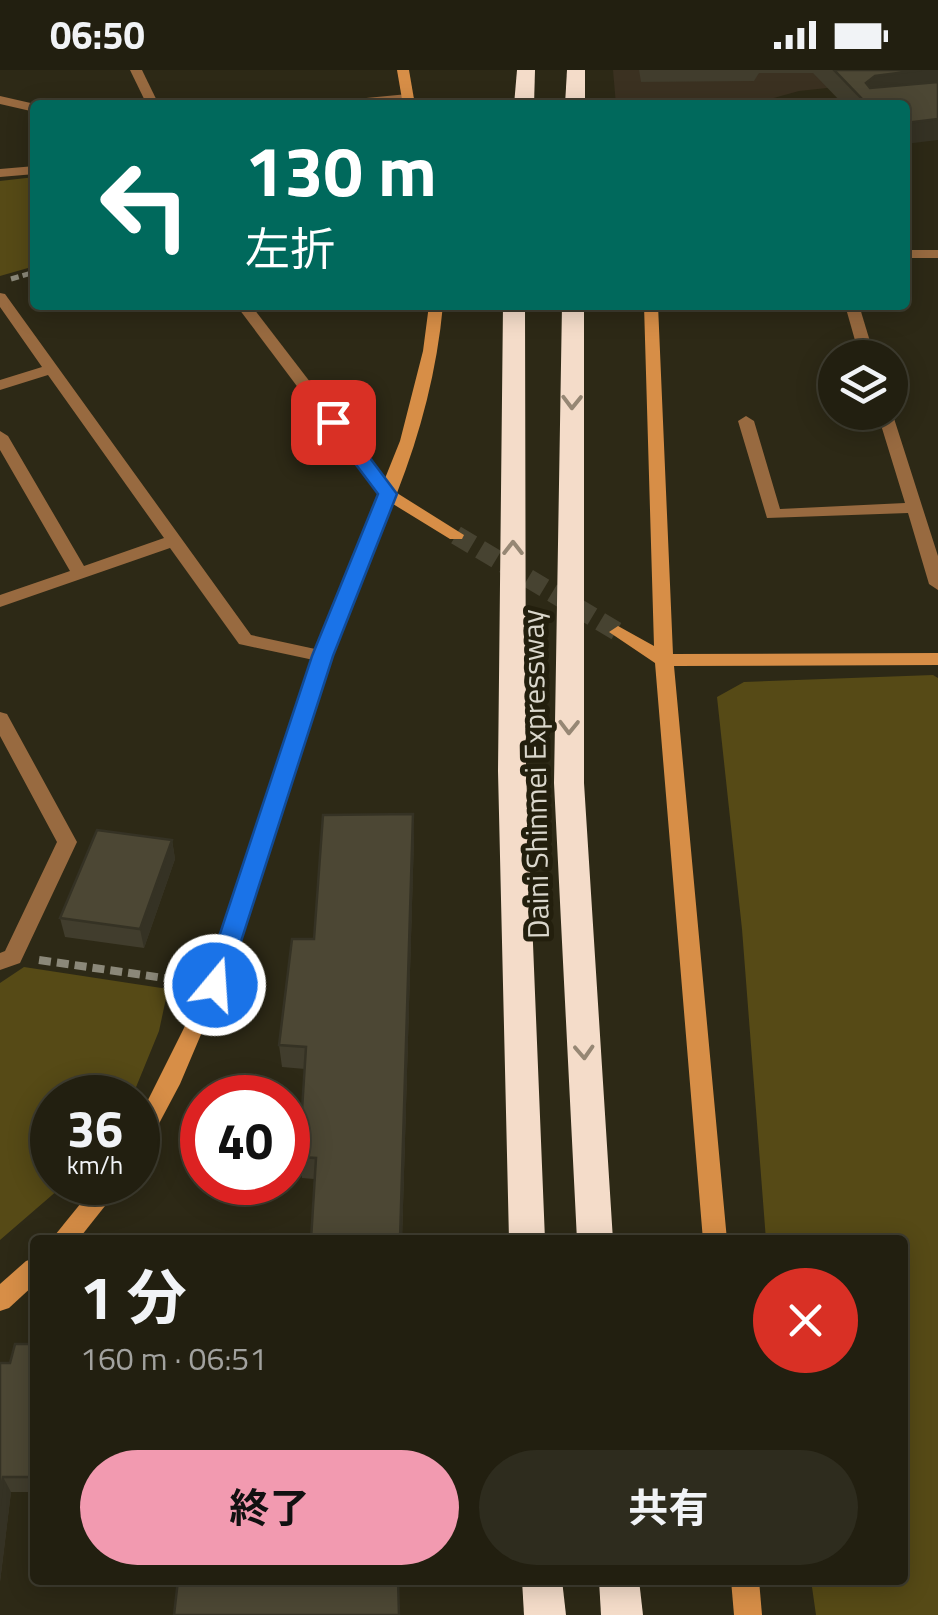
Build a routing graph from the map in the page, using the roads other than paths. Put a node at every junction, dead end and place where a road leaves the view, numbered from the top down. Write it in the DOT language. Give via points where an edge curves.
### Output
graph roads {
  1 [pos="136,70"];
  2 [pos="403,70"];
  3 [pos="526,70"];
  4 [pos="576,70"];
  5 [pos="0,100"];
  6 [pos="151,100"];
  7 [pos="408,100"];
  8 [pos="524,100"];
  9 [pos="576,100"];
  10 [pos="30,107"];
  11 [pos="30,171"];
  12 [pos="0,174"];
  13 [pos="910,254"];
  14 [pos="938,254"];
  15 [pos="0,297"];
  16 [pos="247,310"];
  17 [pos="436,310"];
  18 [pos="514,310"];
  19 [pos="574,310"];
  20 [pos="650,310"];
  21 [pos="854,310"];
  22 [pos="863,340"];
  23 [pos="52,369"];
  24 [pos="0,386"];
  25 [pos="746,421"];
  26 [pos="890,430"];
  27 [pos="0,436"];
  28 [pos="387,494"];
  29 [pos="914,508"];
  30 [pos="456,536"];
  31 [pos="176,540"];
  32 [pos="80,573"];
  33 [pos="938,584"];
  34 [pos="0,601"];
  35 [pos="618,632"];
  36 [pos="322,656"];
  37 [pos="938,659"];
  38 [pos="664,660"];
  39 [pos="0,719"];
  40 [pos="6,959"];
  41 [pos="160,1104"];
  42 [pos="93,1205"];
  43 [pos="67,1235"];
  44 [pos="527,1235"];
  45 [pos="595,1235"];
  46 [pos="715,1235"];
  47 [pos="30,1273"];
  48 [pos="0,1300"];
  49 [pos="542,1585"];
  50 [pos="619,1585"];
  51 [pos="745,1585"];
  52 [pos="545,1615"];
  53 [pos="622,1615"];
  54 [pos="748,1615"];
  1 -- 6 [label="street"];
  2 -- 7 [label="street"];
  3 -- 8 [label="highway"];
  4 -- 9 [label="highway"];
  5 -- 10 [label="street"];
  11 -- 12 [label="street"];
  13 -- 14 [label="street"];
  15 -- 23 [label="street"];
  16 -- 28 [label="street"];
  17 -- 28 [label="street" via="434,352"];
  44 -- 18 [label="highway, Daini Shinmei Expressway, one-way" via="512,771"];
  19 -- 45 [label="highway, Daini Shinmei Expressway, one-way" via="569,783"];
  20 -- 38 [label="street"];
  21 -- 22 [label="street"];
  23 -- 24 [label="street"];
  23 -- 31 [label="street"];
  25 -- 29 [label="street" via="773,514"];
  26 -- 29 [label="street"];
  27 -- 32 [label="street"];
  28 -- 30 [label="street"];
  28 -- 36 [label="street"];
  29 -- 33 [label="street"];
  31 -- 32 [label="street"];
  31 -- 36 [label="street" via="245,640"];
  32 -- 34 [label="street"];
  35 -- 38 [label="street"];
  36 -- 41 [label="street" via="215,985"];
  37 -- 38 [label="street"];
  38 -- 46 [label="street"];
  39 -- 40 [label="street" via="68,842"];
  42 -- 43 [label="street"];
  47 -- 48 [label="street"];
  49 -- 52 [label="highway"];
  50 -- 53 [label="highway"];
  51 -- 54 [label="street"];
}
